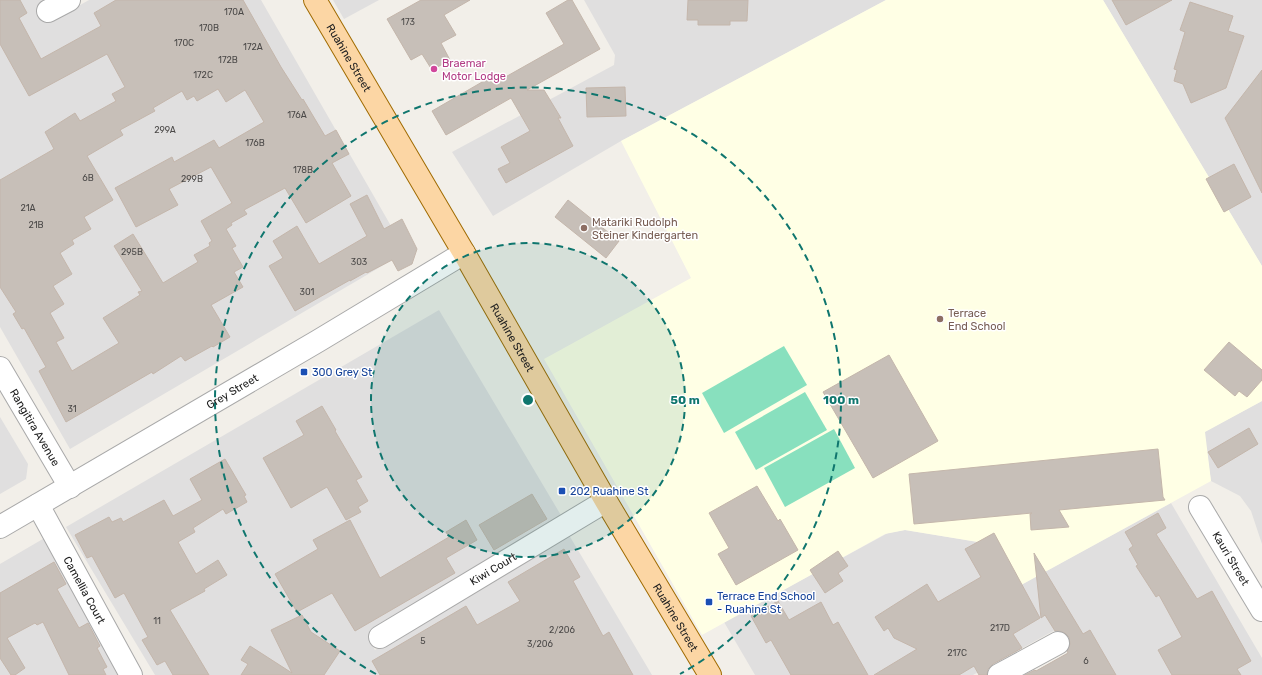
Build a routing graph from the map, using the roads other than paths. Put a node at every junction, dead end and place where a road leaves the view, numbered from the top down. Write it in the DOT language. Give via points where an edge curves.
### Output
graph roads {
  1 [pos="68,0"];
  2 [pos="315,0"];
  3 [pos="48,11"];
  4 [pos="464,253"];
  5 [pos="0,368"];
  6 [pos="70,487"];
  7 [pos="606,501"];
  8 [pos="38,505"];
  9 [pos="1200,507"];
  10 [pos="0,527"];
  11 [pos="1262,610"];
  12 [pos="380,637"];
  13 [pos="1058,643"];
  14 [pos="131,675"];
  15 [pos="710,675"];
  16 [pos="999,675"];
  1 -- 3 [label="street"];
  2 -- 4 [label="main road, Ruahine Street"];
  4 -- 6 [label="street, Grey Street"];
  4 -- 7 [label="main road, Ruahine Street"];
  5 -- 6 [label="street, Rangitira Avenue"];
  6 -- 8 [label="street, Grey Street"];
  7 -- 12 [label="street, Kiwi Court"];
  7 -- 15 [label="main road, Ruahine Street"];
  8 -- 10 [label="street, Grey Street"];
  8 -- 14 [label="street, Camellia Court"];
  9 -- 11 [label="street, Kauri Street"];
  13 -- 16 [label="street"];
}
